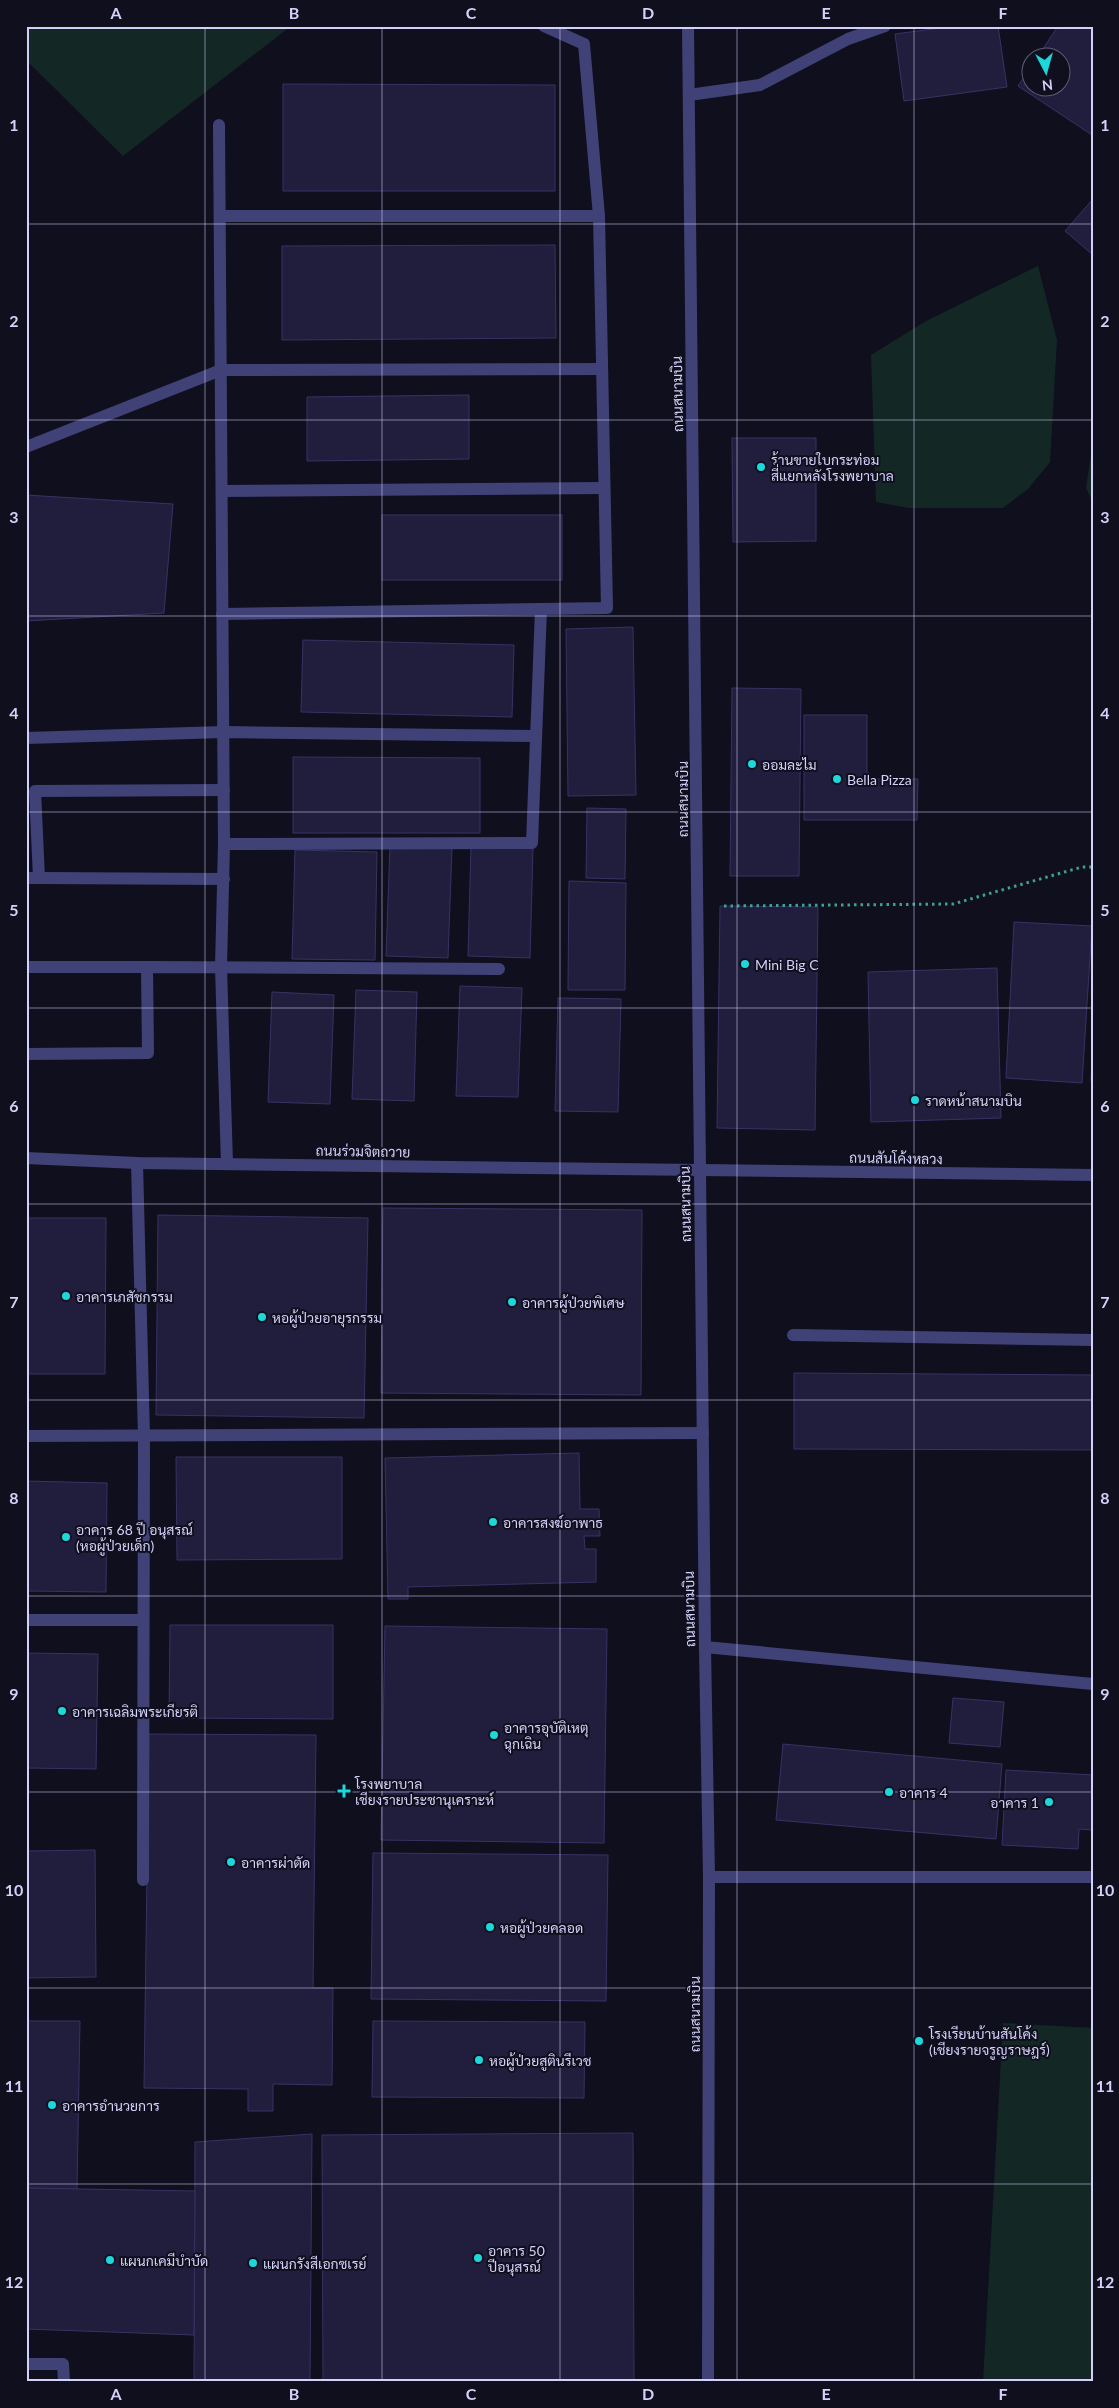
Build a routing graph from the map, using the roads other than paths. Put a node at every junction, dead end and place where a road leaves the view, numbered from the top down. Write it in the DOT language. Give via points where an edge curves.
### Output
graph roads {
  1 [pos="544,26"];
  2 [pos="688,26"];
  3 [pos="885,26"];
  4 [pos="847,32"];
  5 [pos="689,95"];
  6 [pos="219,125"];
  7 [pos="220,216"];
  8 [pos="599,216"];
  9 [pos="602,369"];
  10 [pos="221,370"];
  11 [pos="26,447"];
  12 [pos="604,488"];
  13 [pos="222,491"];
  14 [pos="541,609"];
  15 [pos="222,614"];
  16 [pos="224,732"];
  17 [pos="536,736"];
  18 [pos="26,738"];
  19 [pos="224,790"];
  20 [pos="224,844"];
  21 [pos="33,878"];
  22 [pos="224,879"];
  23 [pos="26,967"];
  24 [pos="147,967"];
  25 [pos="221,967"];
  26 [pos="499,969"];
  27 [pos="26,1054"];
  28 [pos="26,1158"];
  29 [pos="137,1164"];
  30 [pos="227,1164"];
  31 [pos="700,1171"];
  32 [pos="1093,1175"];
  33 [pos="794,1335"];
  34 [pos="1093,1340"];
  35 [pos="703,1433"];
  36 [pos="26,1436"];
  37 [pos="144,1436"];
  38 [pos="26,1620"];
  39 [pos="143,1620"];
  40 [pos="705,1647"];
  41 [pos="1093,1684"];
  42 [pos="709,1877"];
  43 [pos="1093,1877"];
  44 [pos="143,1880"];
  45 [pos="26,2364"];
  46 [pos="64,2382"];
  47 [pos="708,2382"];
  1 -- 8 [label="street" via="584,44"];
  2 -- 5 [label="street, ถนนสนามบิน"];
  3 -- 4 [label="street"];
  4 -- 5 [label="street" via="760,85"];
  5 -- 31 [label="street, ถนนสนามบิน"];
  6 -- 7 [label="street"];
  7 -- 8 [label="street"];
  7 -- 10 [label="street"];
  8 -- 9 [label="street"];
  9 -- 10 [label="street"];
  9 -- 12 [label="street"];
  10 -- 11 [label="street"];
  10 -- 13 [label="street"];
  12 -- 13 [label="street"];
  12 -- 14 [label="street" via="607,608"];
  13 -- 15 [label="street"];
  14 -- 15 [label="street"];
  14 -- 17 [label="street"];
  15 -- 16 [label="street"];
  16 -- 17 [label="street"];
  16 -- 18 [label="street"];
  16 -- 19 [label="street"];
  17 -- 20 [label="street" via="532,843"];
  19 -- 20 [label="street"];
  19 -- 21 [label="street" via="35,791"];
  20 -- 22 [label="street"];
  21 -- 22 [label="street"];
  22 -- 25 [label="street"];
  23 -- 24 [label="street"];
  24 -- 25 [label="street"];
  24 -- 27 [label="street" via="148,1053"];
  25 -- 26 [label="street"];
  25 -- 30 [label="street"];
  28 -- 29 [label="street, ถนนร่วมจิตถวาย"];
  29 -- 30 [label="street, ถนนร่วมจิตถวาย"];
  29 -- 37 [label="street"];
  30 -- 31 [label="street, ถนนร่วมจิตถวาย"];
  31 -- 32 [label="street, ถนนสันโค้งหลวง"];
  31 -- 35 [label="street, ถนนสนามบิน"];
  33 -- 34 [label="street"];
  35 -- 37 [label="street"];
  35 -- 40 [label="street, ถนนสนามบิน"];
  36 -- 37 [label="street"];
  37 -- 39 [label="street"];
  38 -- 39 [label="street"];
  39 -- 44 [label="street"];
  40 -- 41 [label="street"];
  40 -- 42 [label="street, ถนนสนามบิน"];
  42 -- 43 [label="street"];
  42 -- 47 [label="street, ถนนสนามบิน"];
  45 -- 46 [label="street" via="63,2364"];
}
